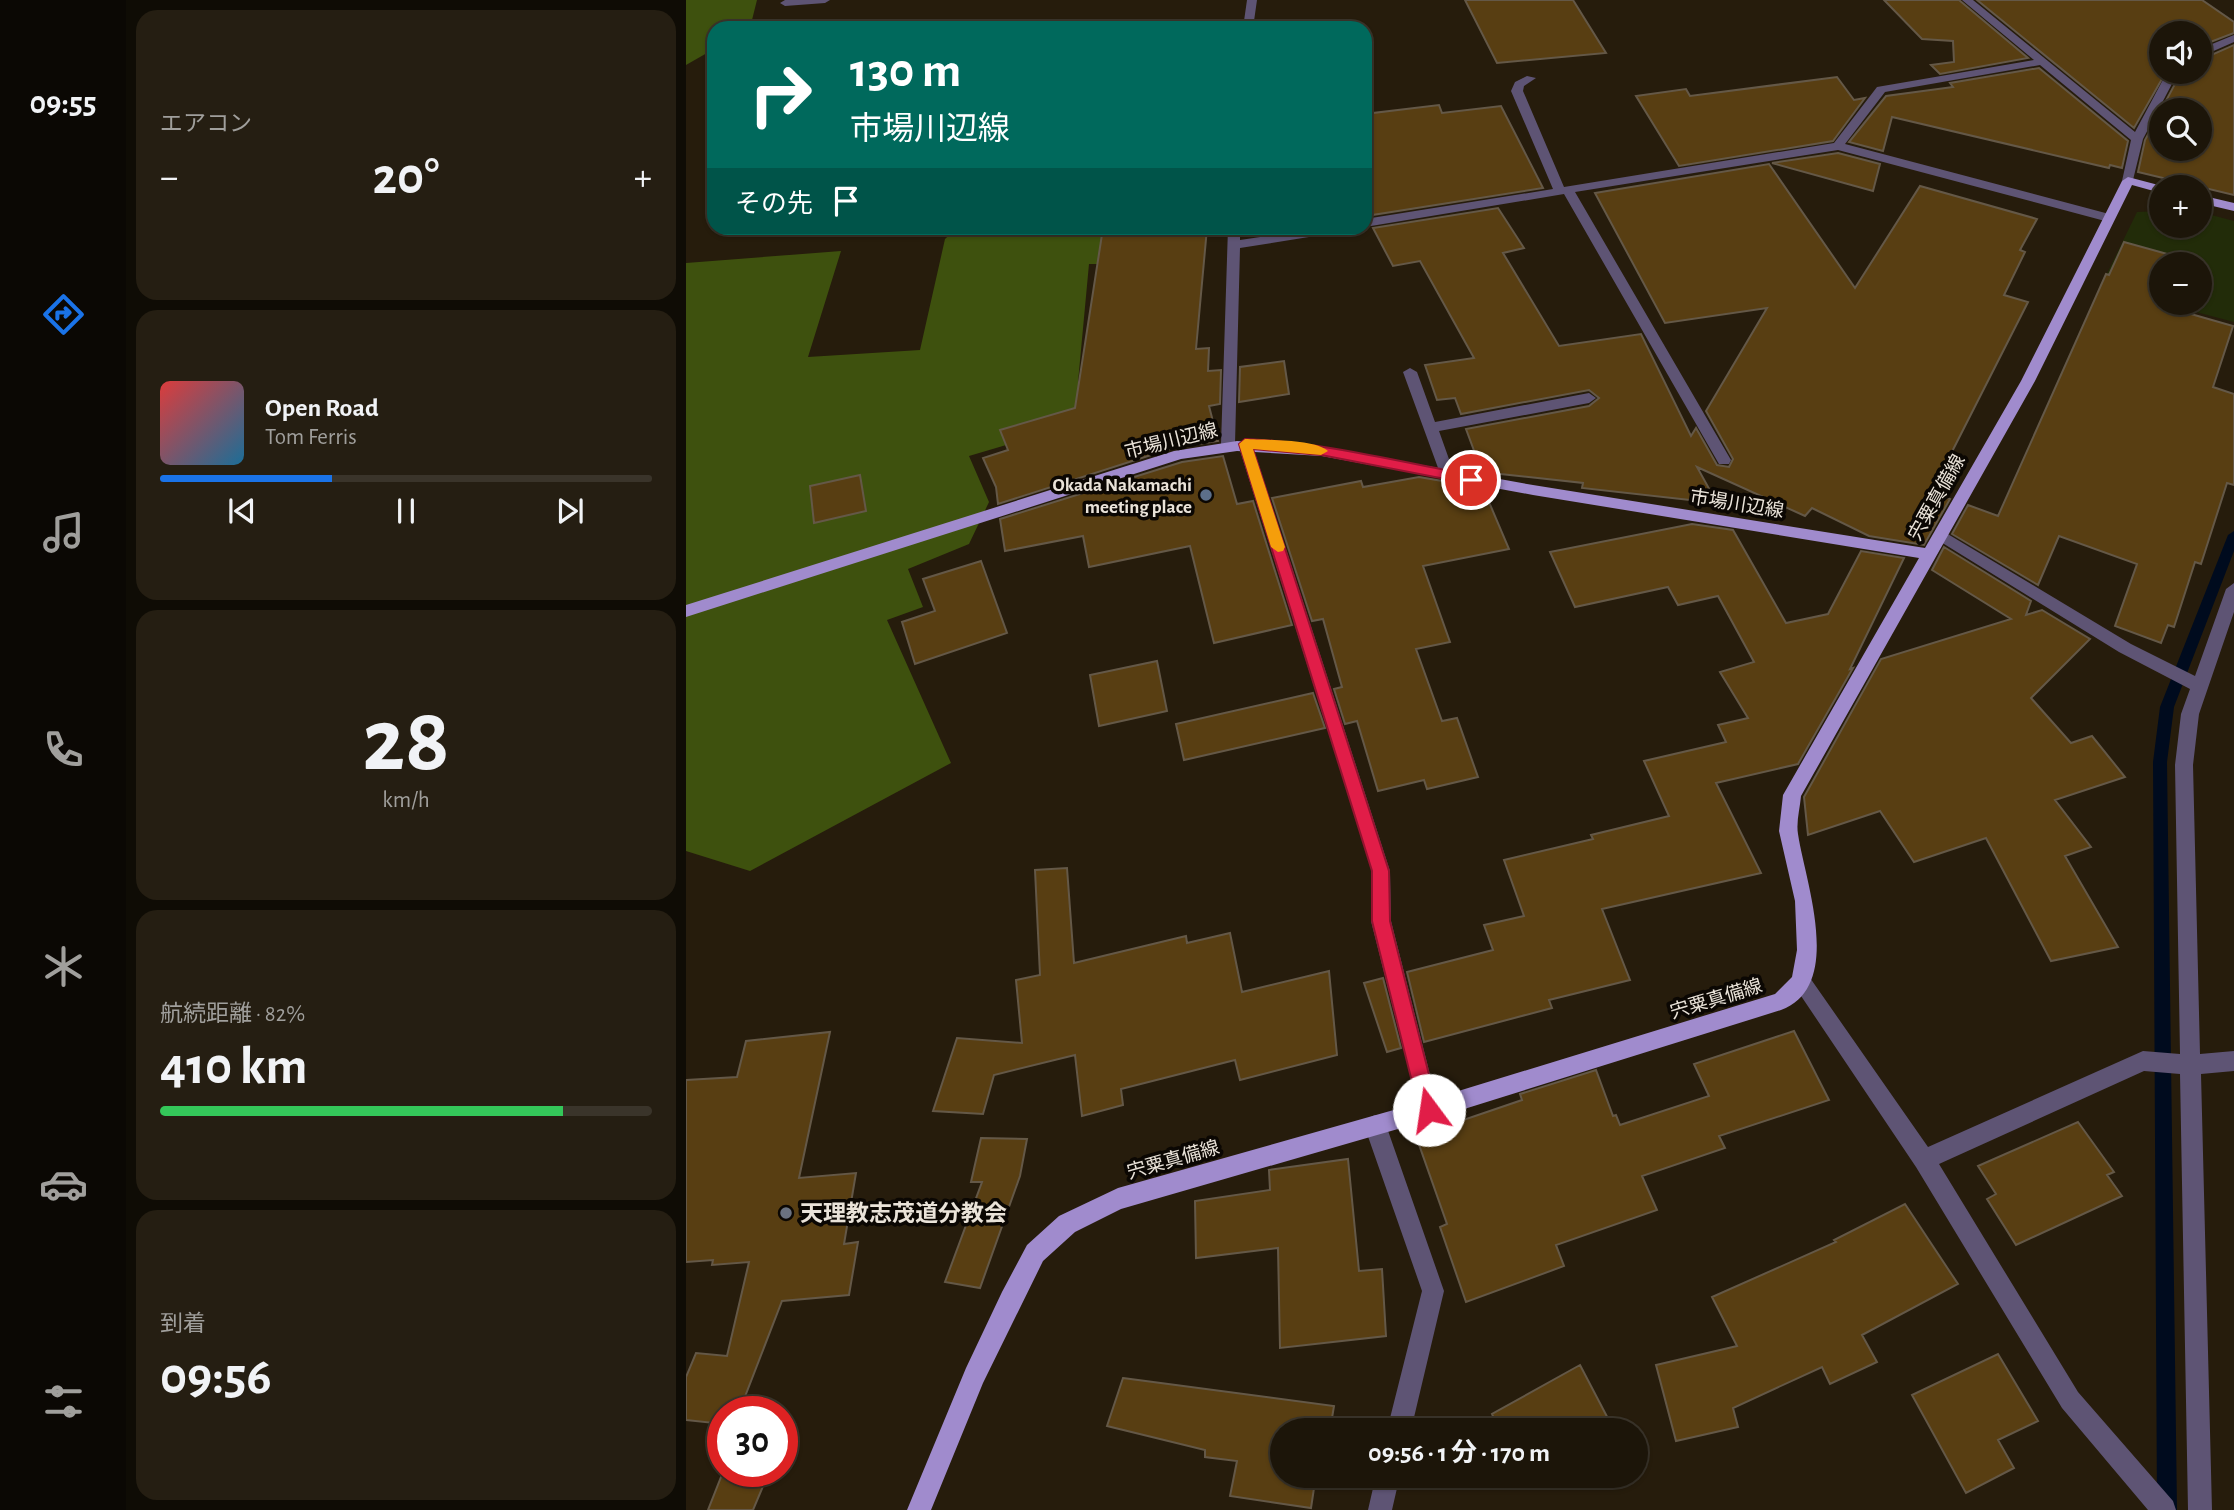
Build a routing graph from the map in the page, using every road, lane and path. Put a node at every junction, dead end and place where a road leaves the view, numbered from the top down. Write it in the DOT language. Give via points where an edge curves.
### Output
graph roads {
  1 [pos="825,0"];
  2 [pos="1252,0"];
  3 [pos="1966,0"];
  4 [pos="785,3"];
  5 [pos="1249,21"];
  6 [pos="2234,38"];
  7 [pos="2212,46"];
  8 [pos="2042,62"];
  9 [pos="1531,78"];
  10 [pos="2166,84"];
  11 [pos="2137,139"];
  12 [pos="1838,146"];
  13 [pos="2128,181"];
  14 [pos="2149,186"];
  15 [pos="1564,190"];
  16 [pos="2212,202"];
  17 [pos="2234,207"];
  18 [pos="2109,218"];
  19 [pos="1372,222"];
  20 [pos="1234,235"];
  21 [pos="1296,235"];
  22 [pos="1234,245"];
  23 [pos="1410,372"];
  24 [pos="1589,398"];
  25 [pos="1430,428"];
  26 [pos="1236,444"];
  27 [pos="1724,460"];
  28 [pos="1448,476"];
  29 [pos="1941,535"];
  30 [pos="1930,555"];
  31 [pos="2234,589"];
  32 [pos="686,611"];
  33 [pos="2195,684"];
  34 [pos="1801,981"];
  35 [pos="2234,1061"];
  36 [pos="2183,1064"];
  37 [pos="1429,1110"];
  38 [pos="1375,1125"];
  39 [pos="1924,1160"];
  40 [pos="1402,1418"];
  41 [pos="1385,1488"];
  42 [pos="2157,1503"];
  43 [pos="919,1510"];
  44 [pos="1380,1510"];
  45 [pos="2200,1510"];
  1 -- 4 [label="street"];
  2 -- 5 [label="street"];
  3 -- 8 [label="street"];
  6 -- 7 [label="street"];
  8 -- 11 [label="street"];
  8 -- 12 [label="street" via="1881,89"];
  9 -- 15 [label="street" via="1519,84 1517,92"];
  10 -- 11 [label="street"];
  11 -- 13 [label="street"];
  12 -- 15 [label="street"];
  12 -- 18 [label="street"];
  13 -- 14 [label="main road"];
  13 -- 18 [label="main road, 宍粟真備線"];
  15 -- 19 [label="street"];
  15 -- 27 [label="street"];
  16 -- 17 [label="main road"];
  18 -- 29 [label="main road, 宍粟真備線" via="2028,381"];
  20 -- 22 [label="street"];
  21 -- 22 [label="street"];
  22 -- 26 [label="street"];
  23 -- 25 [label="street"];
  24 -- 25 [label="street"];
  25 -- 28 [label="street"];
  26 -- 28 [label="main road, 市場川辺線" via="1284,445"];
  26 -- 32 [label="main road, 市場川辺線" via="1179,454"];
  26 -- 37 [label="street" via="1381,871 1381,921"];
  28 -- 30 [label="main road, 市場川辺線"];
  29 -- 30 [label="main road, 宍粟真備線"];
  29 -- 33 [label="street" via="2125,648"];
  30 -- 34 [label="main road, 宍粟真備線" via="1792,795 1788,831 1804,901 1807,950"];
  31 -- 33 [label="street"];
  33 -- 36 [label="street" via="2184,765"];
  34 -- 37 [label="main road, 宍粟真備線" via="1781,1002"];
  34 -- 39 [label="street"];
  35 -- 36 [label="street"];
  36 -- 39 [label="street" via="2143,1061"];
  36 -- 45 [label="street"];
  37 -- 38 [label="main road, 宍粟真備線"];
  38 -- 40 [label="street" via="1433,1290"];
  38 -- 43 [label="main road, 宍粟真備線" via="1118,1199 1067,1224 1035,1253 1010,1300"];
  39 -- 42 [label="street" via="2070,1400"];
  41 -- 44 [label="street"];
}
